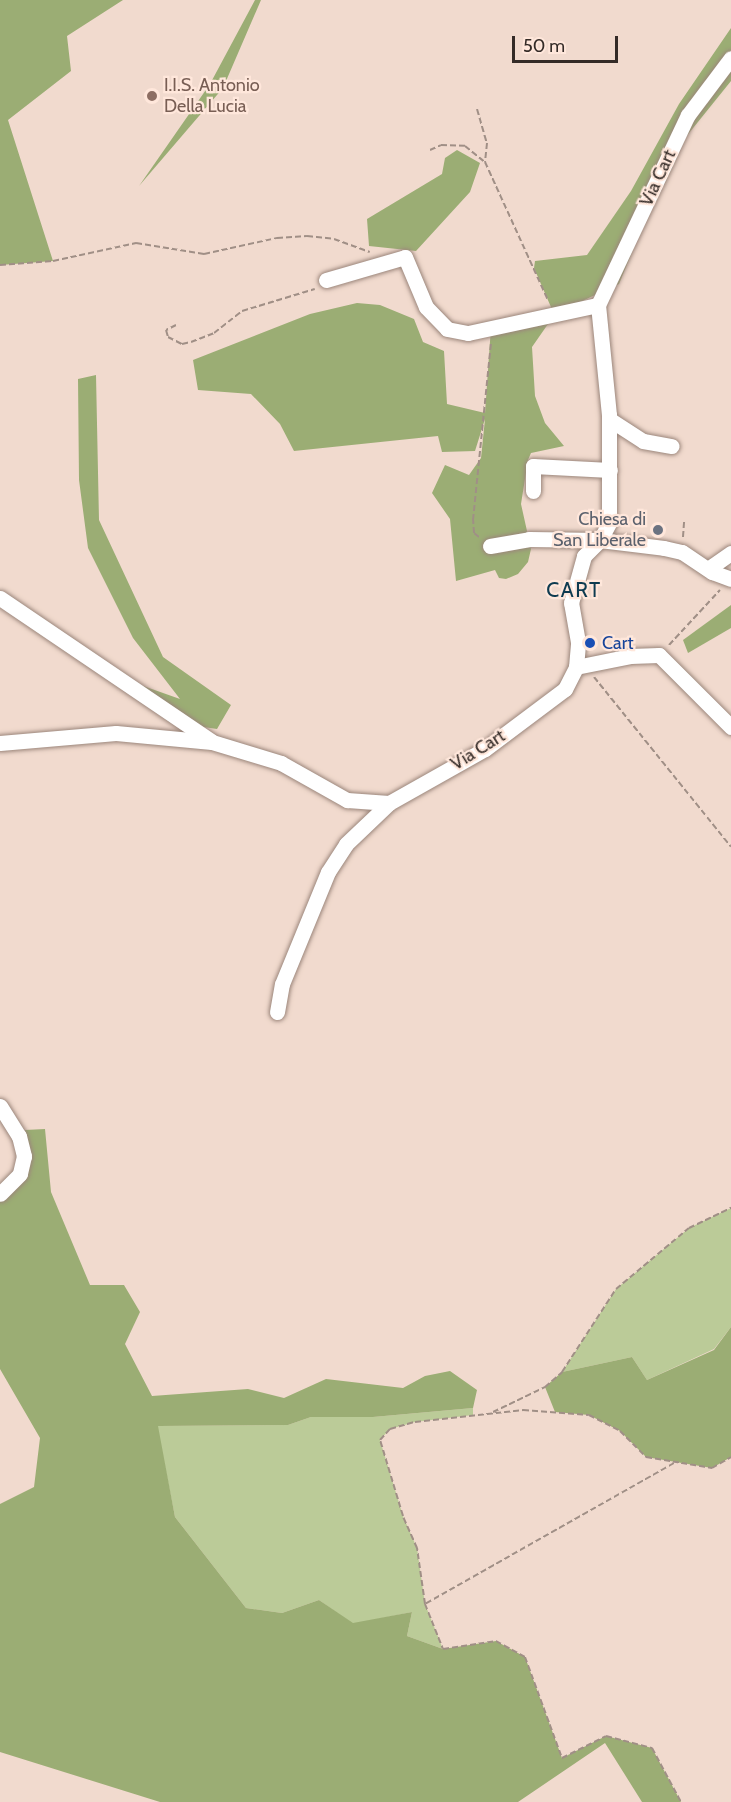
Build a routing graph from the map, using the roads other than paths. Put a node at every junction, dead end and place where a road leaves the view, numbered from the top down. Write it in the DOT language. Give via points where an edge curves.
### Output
graph roads {
  1 [pos="731,58"];
  2 [pos="326,280"];
  3 [pos="598,305"];
  4 [pos="609,419"];
  5 [pos="672,446"];
  6 [pos="610,470"];
  7 [pos="533,491"];
  8 [pos="600,540"];
  9 [pos="490,546"];
  10 [pos="731,553"];
  11 [pos="708,569"];
  12 [pos="731,579"];
  13 [pos="0,598"];
  14 [pos="576,667"];
  15 [pos="731,727"];
  16 [pos="212,742"];
  17 [pos="0,743"];
  18 [pos="389,802"];
  19 [pos="278,1012"];
  20 [pos="0,1106"];
  21 [pos="0,1194"];
  1 -- 3 [label="street, Via Cart" via="688,115"];
  2 -- 3 [label="street" via="405,257 426,307 447,329 468,333"];
  3 -- 4 [label="street, Via Cart"];
  4 -- 5 [label="street" via="643,441"];
  4 -- 6 [label="street, Via Cart"];
  6 -- 7 [label="street" via="533,466"];
  6 -- 8 [label="street, Via Cart" via="609,523"];
  8 -- 9 [label="street" via="521,539"];
  8 -- 11 [label="street" via="682,552"];
  8 -- 14 [label="street, Via Cart" via="584,556 571,603 578,642"];
  10 -- 11 [label="street"];
  11 -- 12 [label="street"];
  13 -- 16 [label="street"];
  14 -- 15 [label="street" via="630,656 659,655"];
  14 -- 18 [label="street, Via Cart" via="565,689 485,749"];
  16 -- 17 [label="street" via="116,733"];
  16 -- 18 [label="street" via="281,764 347,800"];
  18 -- 19 [label="street, Via Cart" via="359,829 328,872 282,984"];
  20 -- 21 [label="street" via="19,1136 24,1155 20,1174"];
}
